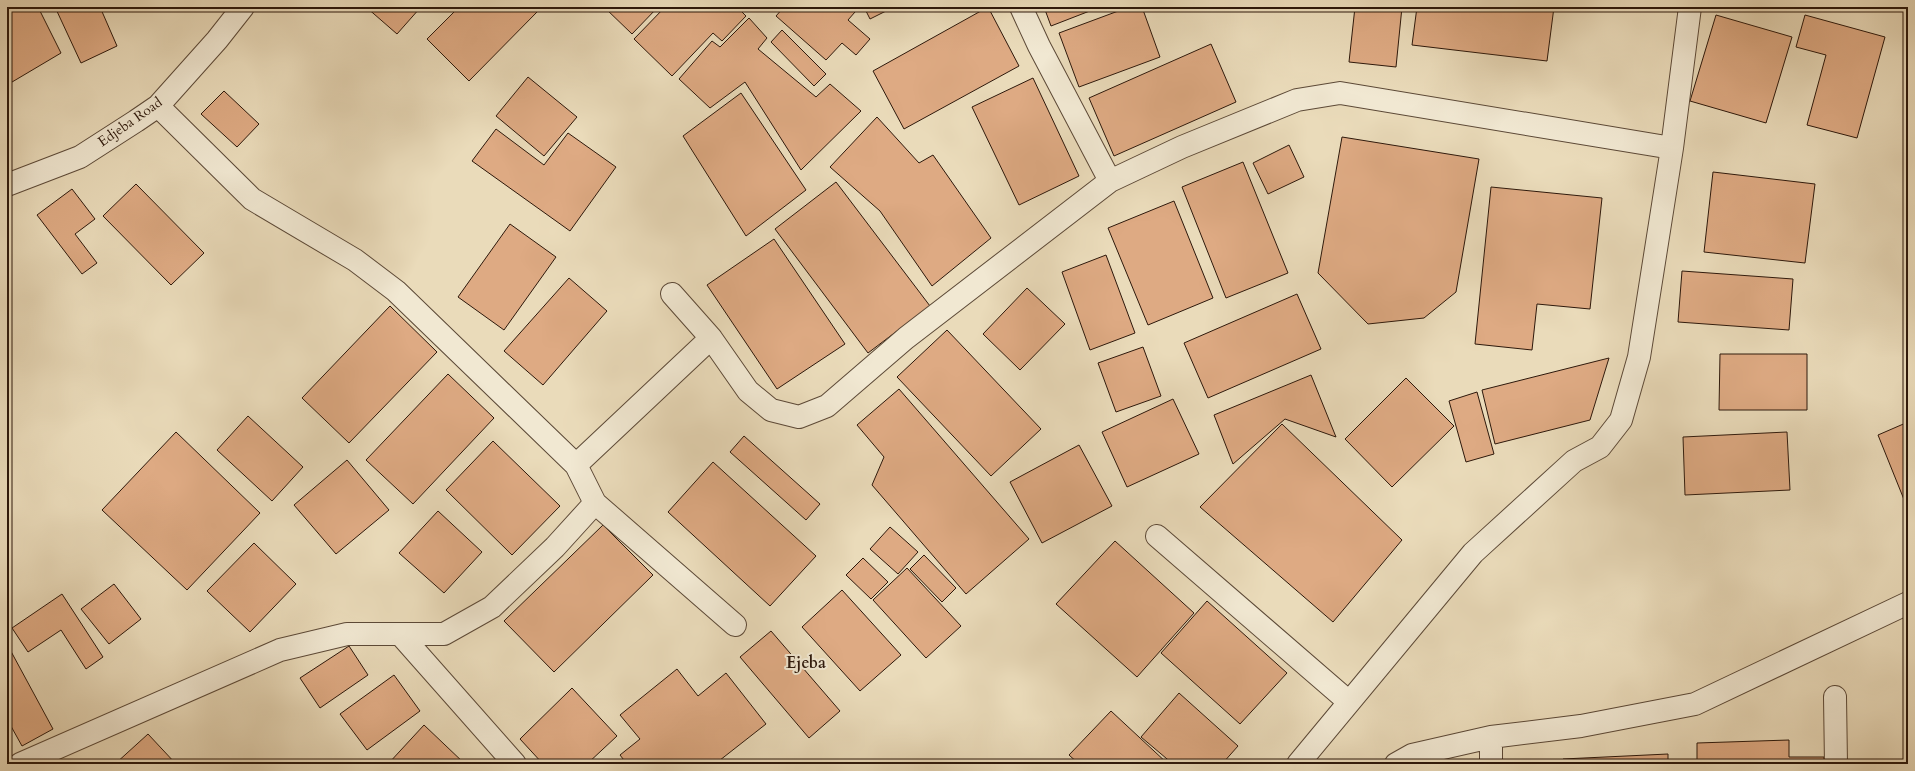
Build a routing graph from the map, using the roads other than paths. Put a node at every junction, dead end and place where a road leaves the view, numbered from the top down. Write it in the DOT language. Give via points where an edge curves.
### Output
graph roads {
  1 [pos="243,7"];
  2 [pos="1021,7"];
  3 [pos="1690,7"];
  4 [pos="158,106"];
  5 [pos="1672,148"];
  6 [pos="1110,182"];
  7 [pos="7,185"];
  8 [pos="672,294"];
  9 [pos="711,338"];
  10 [pos="576,465"];
  11 [pos="595,503"];
  12 [pos="1157,536"];
  13 [pos="1908,603"];
  14 [pos="735,625"];
  15 [pos="400,634"];
  16 [pos="1835,697"];
  17 [pos="1349,702"];
  18 [pos="1490,737"];
  19 [pos="20,764"];
  20 [pos="515,764"];
  21 [pos="1298,764"];
  22 [pos="1396,764"];
  23 [pos="1491,764"];
  24 [pos="1836,764"];
  1 -- 4 [label="street, Edjeba Road"];
  2 -- 6 [label="street"];
  3 -- 5 [label="street"];
  4 -- 7 [label="street, Edjeba Road" via="80,156"];
  4 -- 10 [label="street" via="252,199 355,260 396,291"];
  5 -- 6 [label="street" via="1340,93 1297,100 1182,147"];
  5 -- 17 [label="street" via="1639,357 1621,420 1600,447 1574,461 1473,553"];
  6 -- 9 [label="street" via="906,338 827,406 799,417 770,410 748,390"];
  8 -- 9 [label="street"];
  9 -- 10 [label="street"];
  10 -- 11 [label="street"];
  11 -- 14 [label="street"];
  11 -- 15 [label="street" via="555,547 492,607 444,634"];
  12 -- 17 [label="street"];
  13 -- 18 [label="street" via="1695,704 1581,726"];
  15 -- 19 [label="street" via="347,634 280,650"];
  15 -- 20 [label="street"];
  16 -- 24 [label="street"];
  17 -- 21 [label="street"];
  18 -- 22 [label="street" via="1412,755"];
  18 -- 23 [label="street"];
}
